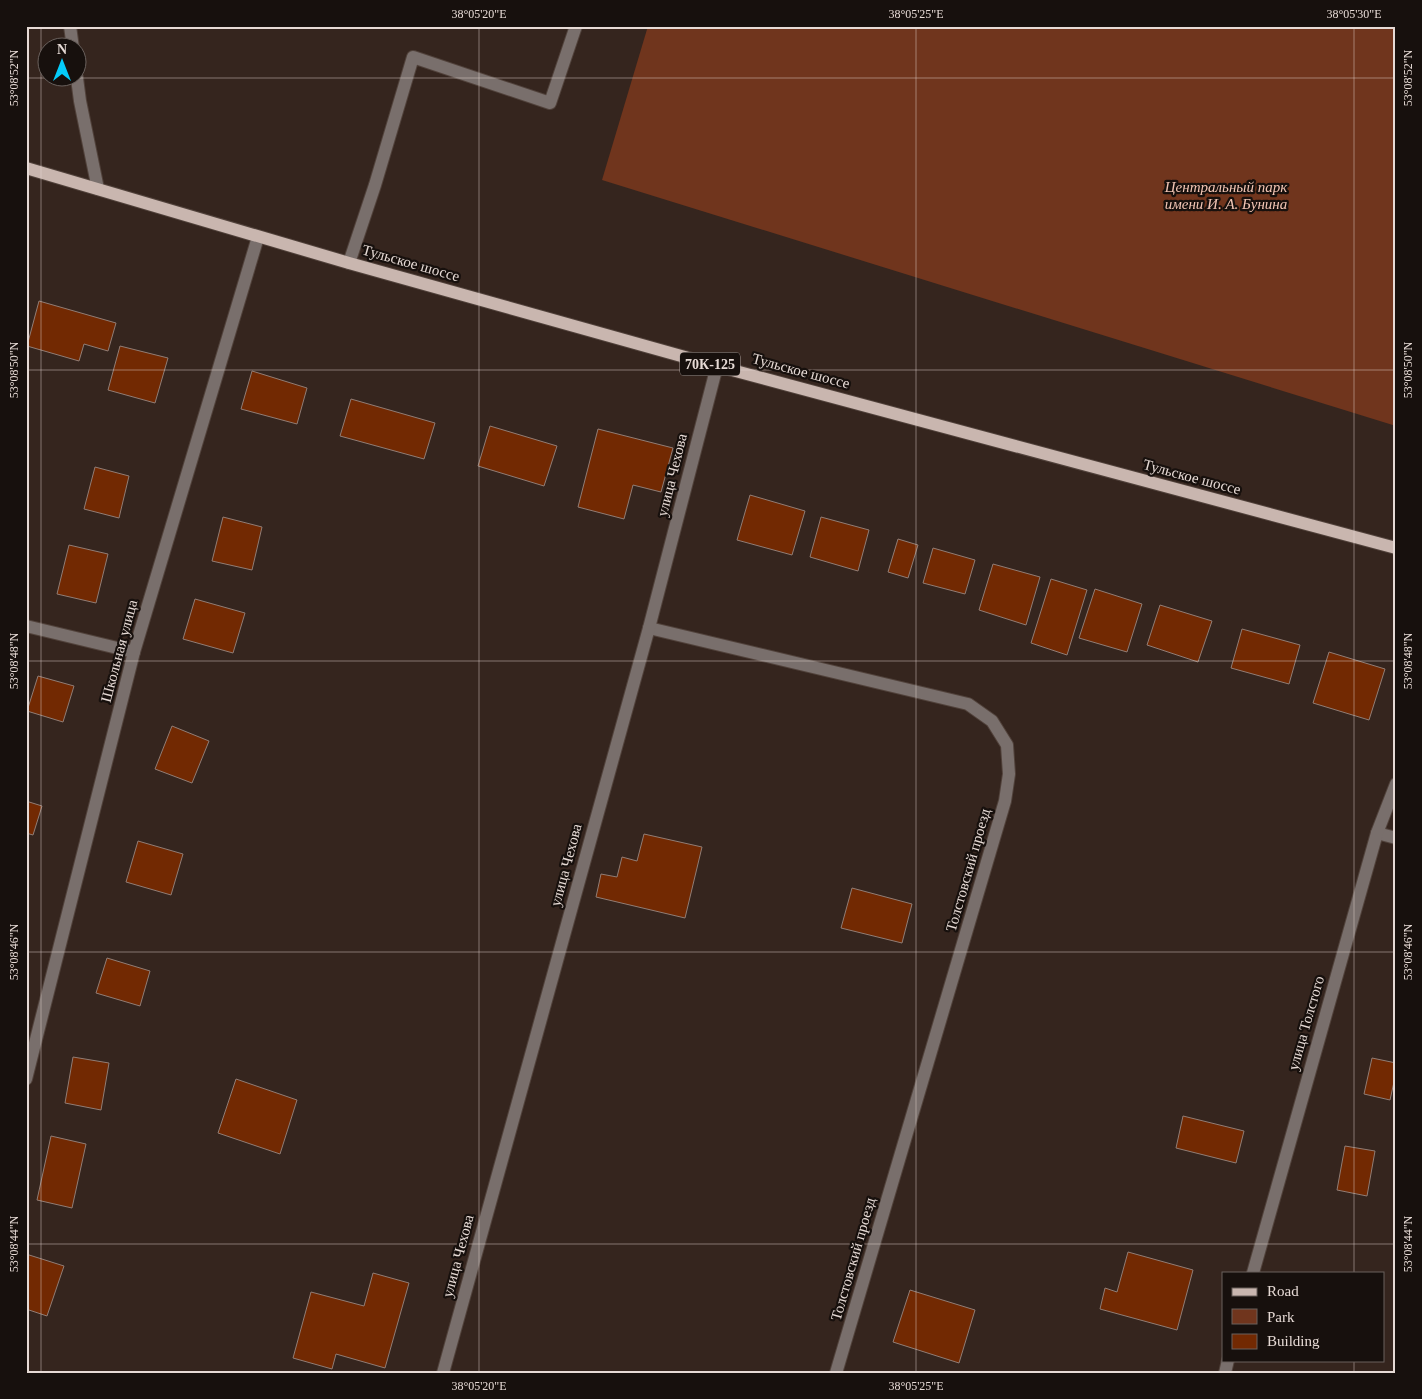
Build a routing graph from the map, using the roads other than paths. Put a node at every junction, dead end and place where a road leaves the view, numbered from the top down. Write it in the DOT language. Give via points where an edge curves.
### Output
graph roads {
  1 [pos="576,26"];
  2 [pos="78,88"];
  3 [pos="26,168"];
  4 [pos="98,189"];
  5 [pos="258,237"];
  6 [pos="349,263"];
  7 [pos="717,366"];
  8 [pos="1396,548"];
  9 [pos="26,626"];
  10 [pos="649,628"];
  11 [pos="134,652"];
  12 [pos="1396,784"];
  13 [pos="1377,833"];
  14 [pos="1396,838"];
  15 [pos="26,1079"];
  16 [pos="1253,1272"];
  17 [pos="442,1373"];
  18 [pos="836,1373"];
  1 -- 6 [label="street" via="550,103 413,57"];
  2 -- 4 [label="street"];
  3 -- 4 [label="main road, Тульское шоссе / 70К-125"];
  4 -- 5 [label="main road, Тульское шоссе / 70К-125"];
  5 -- 6 [label="main road, Тульское шоссе / 70К-125"];
  5 -- 11 [label="street, Школьная улица"];
  6 -- 7 [label="main road, Тульское шоссе / 70К-125"];
  7 -- 8 [label="main road, Тульское шоссе / 70К-125"];
  7 -- 10 [label="street, улица Чехова"];
  9 -- 11 [label="street"];
  10 -- 17 [label="street, улица Чехова"];
  10 -- 18 [label="street, Толстовский проезд" via="968,704 992,721 1007,745 1009,774 1005,801"];
  11 -- 15 [label="street, Школьная улица"];
  12 -- 13 [label="street, улица Толстого"];
  13 -- 14 [label="street"];
  13 -- 16 [label="street, улица Толстого"];
}
